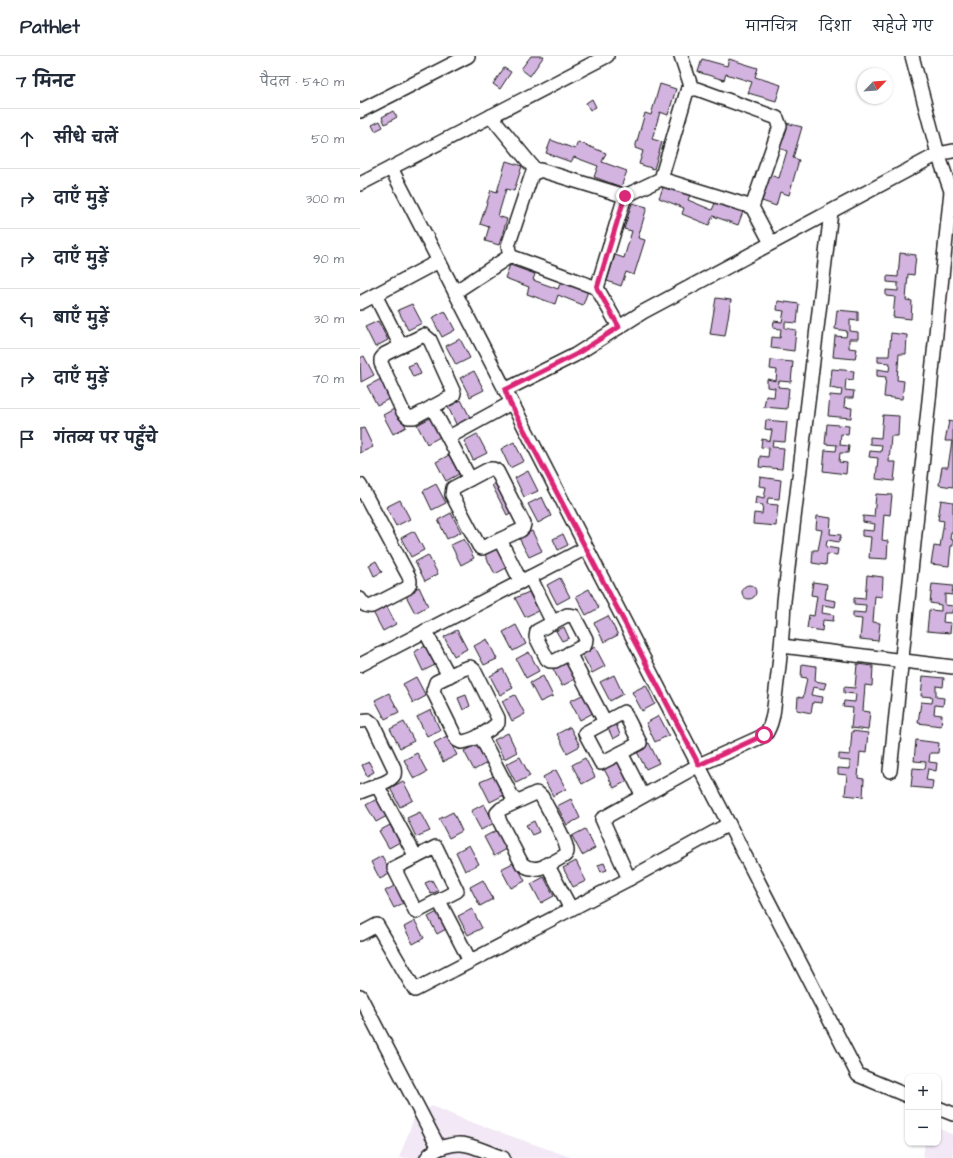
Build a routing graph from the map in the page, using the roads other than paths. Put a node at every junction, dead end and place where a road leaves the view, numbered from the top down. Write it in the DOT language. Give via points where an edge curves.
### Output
graph roads {
  1 [pos="607,56"];
  2 [pos="681,56"];
  3 [pos="912,56"];
  4 [pos="461,58"];
  5 [pos="692,88"];
  6 [pos="360,111"];
  7 [pos="491,116"];
  8 [pos="953,151"];
  9 [pos="938,154"];
  10 [pos="391,168"];
  11 [pos="537,172"];
  12 [pos="661,179"];
  13 [pos="360,184"];
  14 [pos="952,191"];
  15 [pos="625,196"];
  16 [pos="752,207"];
  17 [pos="831,212"];
  18 [pos="771,243"];
  19 [pos="510,256"];
  20 [pos="439,262"];
  21 [pos="597,288"];
  22 [pos="454,292"];
  23 [pos="375,295"];
  24 [pos="360,303"];
  25 [pos="619,327"];
  26 [pos="401,346"];
  27 [pos="505,390"];
  28 [pos="510,403"];
  29 [pos="432,406"];
  30 [pos="449,437"];
  31 [pos="470,479"];
  32 [pos="360,484"];
  33 [pos="500,540"];
  34 [pos="586,548"];
  35 [pos="525,579"];
  36 [pos="361,604"];
  37 [pos="554,623"];
  38 [pos="425,631"];
  39 [pos="782,646"];
  40 [pos="569,653"];
  41 [pos="901,662"];
  42 [pos="360,665"];
  43 [pos="953,667"];
  44 [pos="449,676"];
  45 [pos="360,721"];
  46 [pos="605,722"];
  47 [pos="480,735"];
  48 [pos="621,753"];
  49 [pos="699,765"];
  50 [pos="890,771"];
  51 [pos="377,785"];
  52 [pos="360,792"];
  53 [pos="643,796"];
  54 [pos="515,802"];
  55 [pos="728,824"];
  56 [pos="416,857"];
  57 [pos="547,864"];
  58 [pos="629,879"];
  59 [pos="439,901"];
  60 [pos="571,909"];
  61 [pos="360,934"];
  62 [pos="470,961"];
  63 [pos="360,996"];
  64 [pos="905,1095"];
  65 [pos="941,1109"];
  66 [pos="953,1114"];
  67 [pos="439,1148"];
  68 [pos="427,1158"];
  69 [pos="503,1158"];
  1 -- 7 [label="street"];
  2 -- 5 [label="street"];
  3 -- 9 [label="street"];
  4 -- 6 [label="street"];
  5 -- 12 [label="street" via="687,91"];
  5 -- 16 [label="street" via="777,118 780,126"];
  7 -- 10 [label="street"];
  7 -- 11 [label="street"];
  8 -- 9 [label="street"];
  9 -- 14 [label="street"];
  9 -- 17 [label="street"];
  10 -- 13 [label="street"];
  10 -- 20 [label="street"];
  11 -- 15 [label="street" via="540,170"];
  11 -- 19 [label="street" via="532,174 508,246"];
  12 -- 15 [label="street"];
  12 -- 16 [label="street"];
  14 -- 41 [label="street"];
  15 -- 21 [label="street"];
  16 -- 18 [label="street"];
  17 -- 18 [label="street"];
  17 -- 39 [label="street" via="784,601"];
  18 -- 25 [label="street"];
  19 -- 21 [label="street"];
  19 -- 22 [label="street"];
  20 -- 22 [label="street"];
  20 -- 23 [label="street"];
  21 -- 25 [label="street"];
  22 -- 27 [label="street"];
  23 -- 24 [label="street"];
  23 -- 26 [label="street"];
  25 -- 27 [label="street" via="575,355"];
  26 -- 29 [label="street" via="382,356 381,363 403,412 408,417 414,417"];
  26 -- 29 [label="street" via="424,335 430,340 454,392 453,396"];
  27 -- 28 [label="street"];
  28 -- 30 [label="street"];
  28 -- 34 [label="street"];
  29 -- 30 [label="street"];
  30 -- 31 [label="street"];
  31 -- 33 [label="street" via="453,488 452,495 478,546 485,548"];
  31 -- 33 [label="street" via="489,469 497,471 524,524 521,530"];
  32 -- 36 [label="street" via="410,581 407,588 372,606"];
  33 -- 35 [label="street"];
  34 -- 35 [label="street"];
  34 -- 49 [label="street"];
  35 -- 37 [label="street"];
  35 -- 38 [label="street"];
  37 -- 40 [label="street" via="567,616 574,616 586,639 585,645"];
  37 -- 40 [label="street" via="537,631 536,637 550,661"];
  38 -- 42 [label="street"];
  38 -- 44 [label="street"];
  39 -- 41 [label="street"];
  39 -- 49 [label="street" via="768,730 764,735"];
  40 -- 46 [label="street"];
  41 -- 43 [label="street"];
  41 -- 50 [label="street"];
  44 -- 47 [label="street" via="436,682 433,691 457,740 465,742"];
  44 -- 47 [label="street" via="470,667 474,670 498,718 498,724"];
  45 -- 51 [label="street" via="368,720 373,724 394,768 394,776"];
  46 -- 48 [label="street" via="624,712 640,743"];
  46 -- 48 [label="street" via="585,733 601,763"];
  47 -- 54 [label="street"];
  48 -- 53 [label="street"];
  49 -- 53 [label="street"];
  49 -- 55 [label="street"];
  51 -- 52 [label="street"];
  51 -- 56 [label="street"];
  53 -- 58 [label="street" via="602,818"];
  54 -- 57 [label="street" via="498,811 500,822 522,864 537,869"];
  54 -- 57 [label="street" via="536,794 542,797 568,851 564,856"];
  55 -- 58 [label="street"];
  55 -- 64 [label="street" via="858,1076"];
  56 -- 59 [label="street" via="436,847 457,891"];
  56 -- 59 [label="street" via="394,868 416,912"];
  57 -- 60 [label="street"];
  58 -- 60 [label="street"];
  59 -- 62 [label="street"];
  60 -- 62 [label="street"];
  61 -- 62 [label="street" via="377,925 415,990"];
  63 -- 67 [label="street"];
  65 -- 66 [label="street"];
  67 -- 68 [label="street"];
  67 -- 69 [label="street" via="466,1144"];
}
